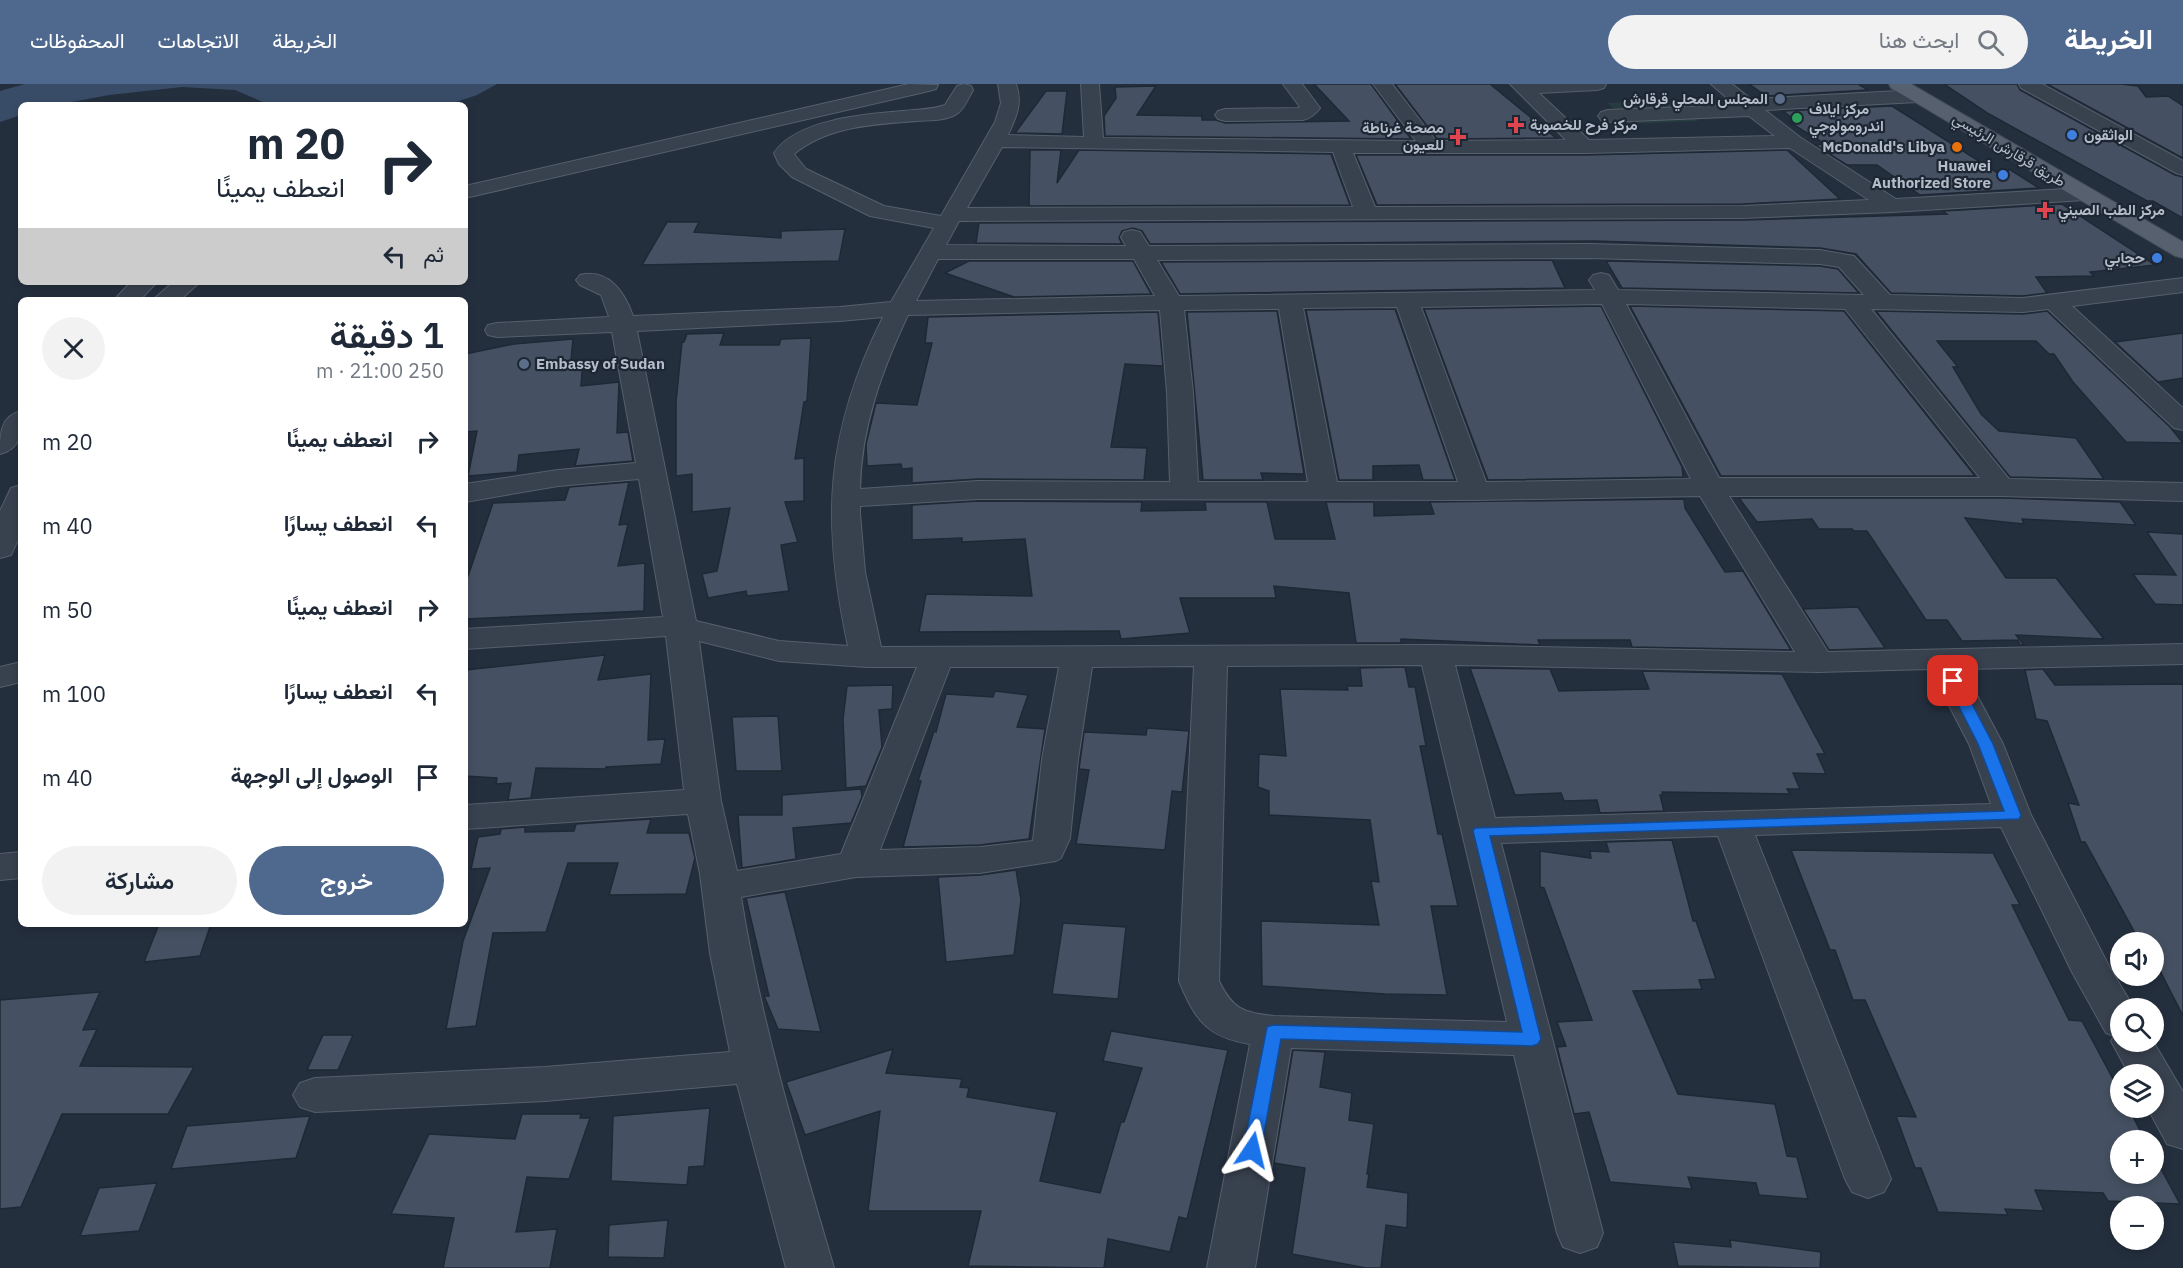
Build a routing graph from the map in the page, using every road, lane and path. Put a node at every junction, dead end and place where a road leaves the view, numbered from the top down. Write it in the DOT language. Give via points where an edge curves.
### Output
graph roads {
  1 [pos="875,84"];
  2 [pos="1090,84"];
  3 [pos="1292,84"];
  4 [pos="1382,84"];
  5 [pos="1597,84"];
  6 [pos="1720,84"];
  7 [pos="1898,84"];
  8 [pos="2028,84"];
  9 [pos="928,85"];
  10 [pos="1521,86"];
  11 [pos="987,87"];
  12 [pos="1919,90"];
  13 [pos="1749,108"];
  14 [pos="1226,115"];
  15 [pos="1608,116"];
  16 [pos="995,141"];
  17 [pos="1794,142"];
  18 [pos="1094,144"];
  19 [pos="1430,146"];
  20 [pos="1341,147"];
  21 [pos="1585,147"];
  22 [pos="2183,169"];
  23 [pos="468,176"];
  24 [pos="468,191"];
  25 [pos="2084,194"];
  26 [pos="1892,207"];
  27 [pos="1568,211"];
  28 [pos="1366,212"];
  29 [pos="1119,215"];
  30 [pos="949,219"];
  31 [pos="2183,236"];
  32 [pos="1588,250"];
  33 [pos="2183,251"];
  34 [pos="930,252"];
  35 [pos="1143,253"];
  36 [pos="588,280"];
  37 [pos="142,285"];
  38 [pos="184,285"];
  39 [pos="2183,285"];
  40 [pos="129,297"];
  41 [pos="169,297"];
  42 [pos="1609,297"];
  43 [pos="1407,301"];
  44 [pos="1290,302"];
  45 [pos="1852,302"];
  46 [pos="1883,302"];
  47 [pos="1171,303"];
  48 [pos="2055,303"];
  49 [pos="900,308"];
  50 [pos="623,324"];
  51 [pos="497,330"];
  52 [pos="2183,422"];
  53 [pos="18,423"];
  54 [pos="0,446"];
  55 [pos="649,470"];
  56 [pos="1708,487"];
  57 [pos="2001,488"];
  58 [pos="1324,489"];
  59 [pos="1184,490"];
  60 [pos="1475,491"];
  61 [pos="2183,492"];
  62 [pos="468,493"];
  63 [pos="845,498"];
  64 [pos="18,502"];
  65 [pos="0,549"];
  66 [pos="681,627"];
  67 [pos="468,639"];
  68 [pos="2183,654"];
  69 [pos="1436,655"];
  70 [pos="1211,656"];
  71 [pos="867,657"];
  72 [pos="937,658"];
  73 [pos="1077,658"];
  74 [pos="1942,660"];
  75 [pos="1818,662"];
  76 [pos="18,673"];
  77 [pos="0,677"];
  78 [pos="703,801"];
  79 [pos="2013,815"];
  80 [pos="468,817"];
  81 [pos="1732,824"];
  82 [pos="1481,831"];
  83 [pos="18,864"];
  84 [pos="856,864"];
  85 [pos="0,867"];
  86 [pos="721,887"];
  87 [pos="2110,1003"];
  88 [pos="1273,1032"];
  89 [pos="1532,1039"];
  90 [pos="754,1066"];
  91 [pos="315,1095"];
  92 [pos="2164,1098"];
  93 [pos="2183,1131"];
  94 [pos="1868,1179"];
  95 [pos="1580,1233"];
  96 [pos="810,1268"];
  97 [pos="1231,1268"];
  1 -- 23 [label="street"];
  2 -- 18 [label="street"];
  3 -- 14 [label="street" via="1310,108 1303,114"];
  4 -- 19 [label="street"];
  5 -- 10 [label="street"];
  6 -- 13 [label="street"];
  7 -- 12 [label="main road, طريق قرقارش الرئيسي"];
  8 -- 22 [label="street"];
  9 -- 11 [label="street"];
  9 -- 24 [label="street"];
  10 -- 21 [label="street"];
  11 -- 16 [label="street" via="1011,103"];
  11 -- 30 [label="street" via="941,112 814,132 784,153 799,173 878,211"];
  12 -- 13 [label="street"];
  12 -- 25 [label="main road, طريق قرقارش الرئيسي"];
  12 -- 31 [label="main road, طريق قرقارش الرئيسي"];
  13 -- 15 [label="street"];
  13 -- 17 [label="street"];
  16 -- 18 [label="street"];
  16 -- 30 [label="street"];
  17 -- 21 [label="street"];
  17 -- 26 [label="street"];
  18 -- 20 [label="street"];
  19 -- 20 [label="street"];
  19 -- 21 [label="street"];
  20 -- 28 [label="street"];
  25 -- 26 [label="street"];
  25 -- 33 [label="main road, طريق قرقارش الرئيسي"];
  26 -- 27 [label="street" via="1743,212"];
  27 -- 28 [label="street"];
  27 -- 32 [label="street"];
  28 -- 29 [label="street"];
  29 -- 30 [label="street"];
  29 -- 35 [label="street"];
  30 -- 34 [label="street"];
  32 -- 35 [label="street"];
  32 -- 42 [label="street"];
  32 -- 46 [label="street" via="1832,258 1850,264"];
  34 -- 35 [label="street"];
  34 -- 49 [label="street"];
  35 -- 47 [label="street"];
  36 -- 50 [label="street" via="609,289"];
  37 -- 40 [label="street"];
  38 -- 41 [label="street"];
  39 -- 48 [label="street"];
  42 -- 43 [label="street"];
  42 -- 45 [label="street"];
  42 -- 56 [label="street"];
  43 -- 44 [label="street"];
  43 -- 60 [label="street"];
  44 -- 47 [label="street"];
  44 -- 58 [label="street"];
  45 -- 46 [label="street"];
  45 -- 57 [label="street"];
  46 -- 48 [label="street"];
  47 -- 49 [label="street"];
  47 -- 59 [label="street"];
  48 -- 52 [label="street"];
  49 -- 50 [label="street"];
  49 -- 63 [label="street" via="872,367 853,429"];
  50 -- 51 [label="street"];
  50 -- 55 [label="street"];
  53 -- 54 [label="street"];
  55 -- 62 [label="street" via="558,478"];
  55 -- 66 [label="street"];
  56 -- 57 [label="street"];
  56 -- 60 [label="street"];
  56 -- 75 [label="street"];
  57 -- 61 [label="street"];
  58 -- 59 [label="street"];
  58 -- 60 [label="street"];
  59 -- 63 [label="street" via="978,490"];
  63 -- 71 [label="street" via="852,589"];
  64 -- 65 [label="street"];
  66 -- 67 [label="street"];
  66 -- 71 [label="street" via="780,651"];
  66 -- 78 [label="street"];
  68 -- 74 [label="street"];
  69 -- 70 [label="street"];
  69 -- 75 [label="street"];
  69 -- 82 [label="street"];
  70 -- 73 [label="street"];
  70 -- 88 [label="street" via="1199,981 1210,1007 1220,1018"];
  71 -- 72 [label="street"];
  72 -- 73 [label="street"];
  72 -- 84 [label="street"];
  73 -- 84 [label="street" via="1048,849 1038,854 980,860"];
  74 -- 75 [label="street"];
  74 -- 79 [label="street" via="1986,744"];
  76 -- 77 [label="street"];
  78 -- 80 [label="street"];
  78 -- 86 [label="street"];
  79 -- 81 [label="street"];
  79 -- 87 [label="street"];
  81 -- 82 [label="street"];
  81 -- 94 [label="street"];
  82 -- 89 [label="street"];
  83 -- 85 [label="street"];
  84 -- 86 [label="street"];
  86 -- 90 [label="street" via="730,953"];
  88 -- 89 [label="street"];
  88 -- 97 [label="street"];
  89 -- 95 [label="street"];
  90 -- 91 [label="street" via="545,1084"];
  90 -- 96 [label="street"];
  92 -- 93 [label="street"];
}
